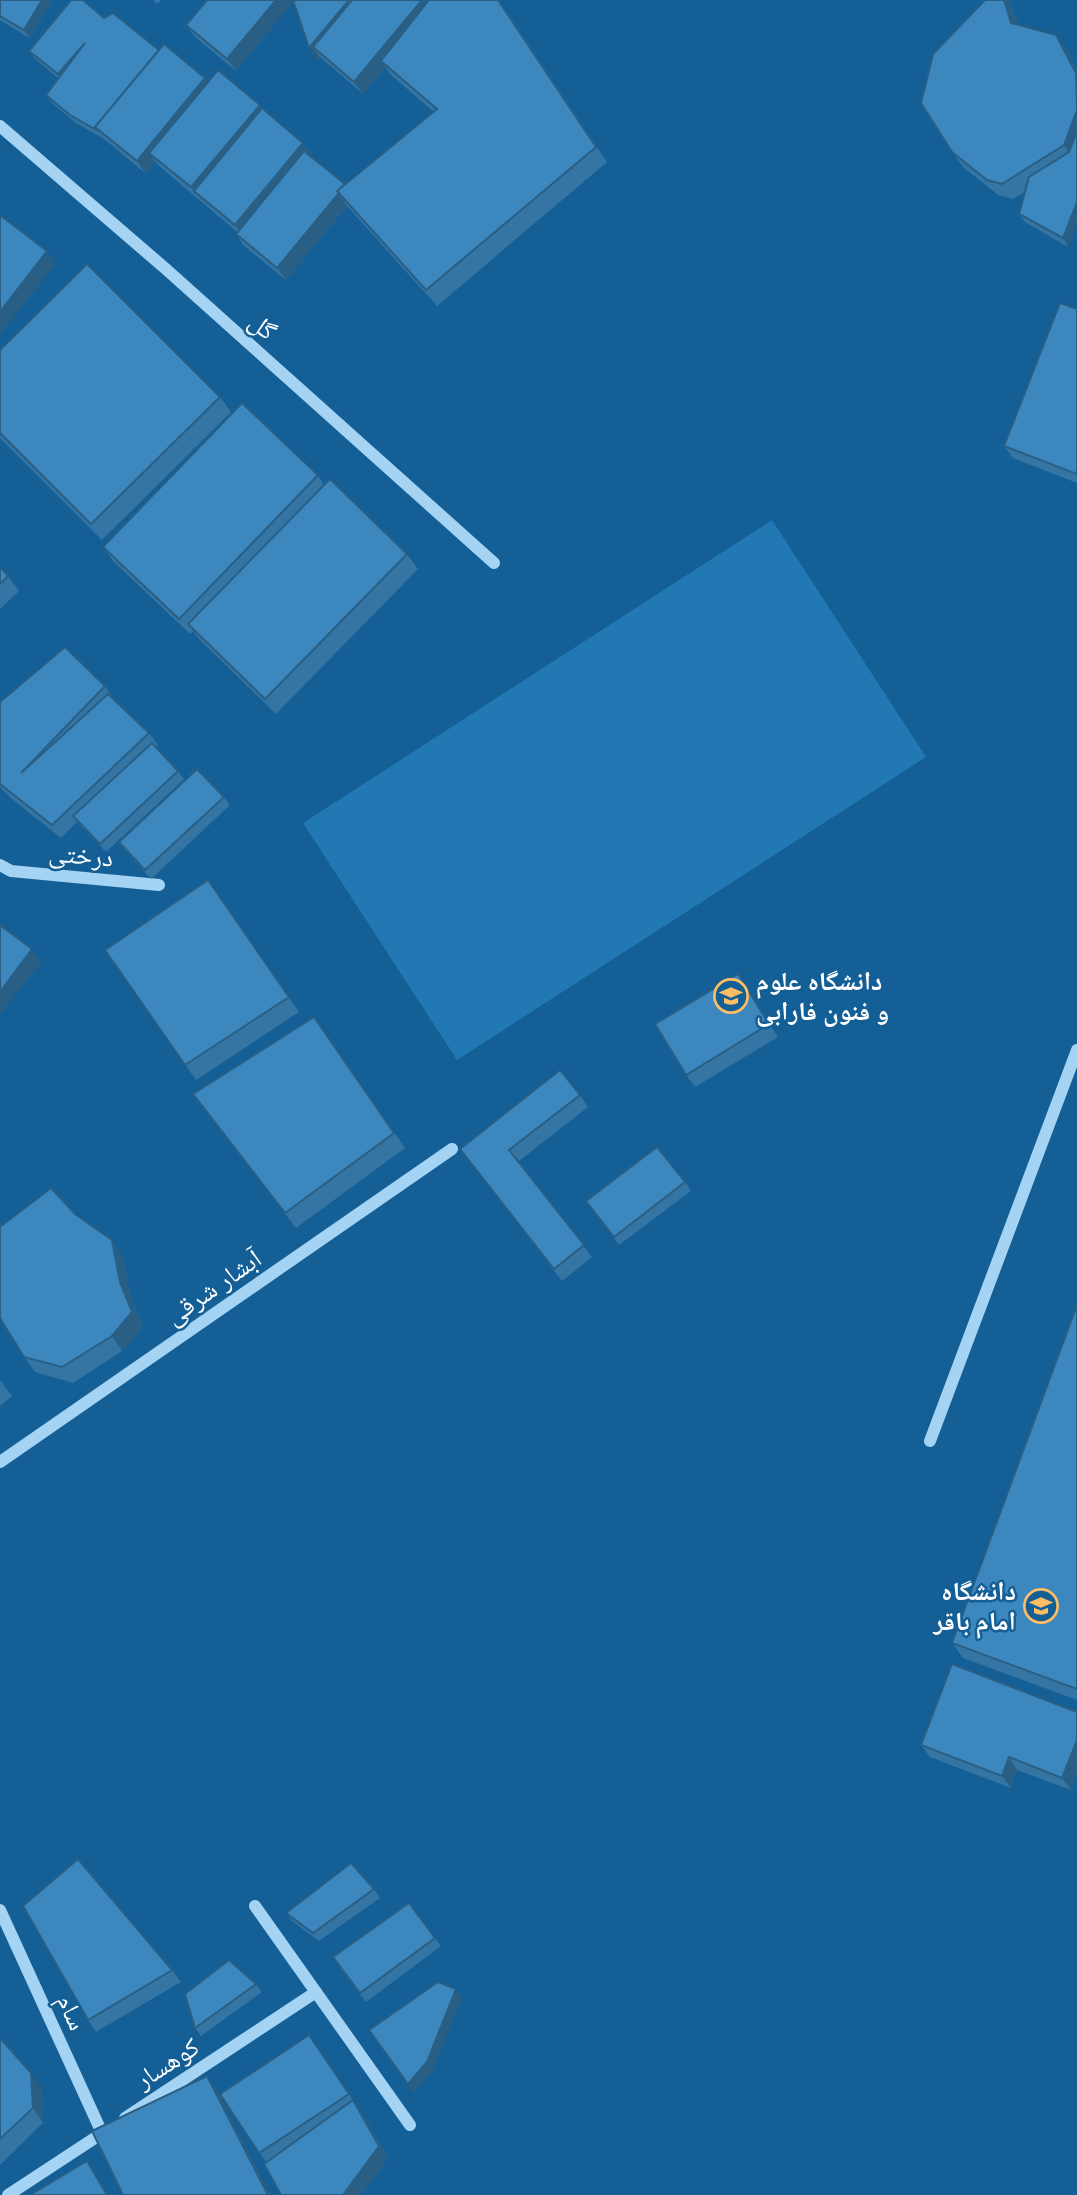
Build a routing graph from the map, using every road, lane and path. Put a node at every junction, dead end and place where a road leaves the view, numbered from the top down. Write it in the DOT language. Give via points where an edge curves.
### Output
graph roads {
  1 [pos="0,126"];
  2 [pos="494,564"];
  3 [pos="0,865"];
  4 [pos="159,885"];
  5 [pos="1077,1050"];
  6 [pos="452,1149"];
  7 [pos="930,1441"];
  8 [pos="0,1462"];
  9 [pos="255,1906"];
  10 [pos="0,1910"];
  11 [pos="316,1992"];
  12 [pos="410,2125"];
  13 [pos="102,2133"];
  14 [pos="8,2195"];
  1 -- 2 [label="street, گل"];
  3 -- 4 [label="street, درختی" via="11,871"];
  5 -- 7 [label="street"];
  6 -- 8 [label="street, آبشار شرقی"];
  9 -- 11 [label="street"];
  10 -- 13 [label="street, سام"];
  11 -- 12 [label="street"];
  11 -- 13 [label="street, کوهسار"];
  13 -- 14 [label="street, کوهسار"];
}
